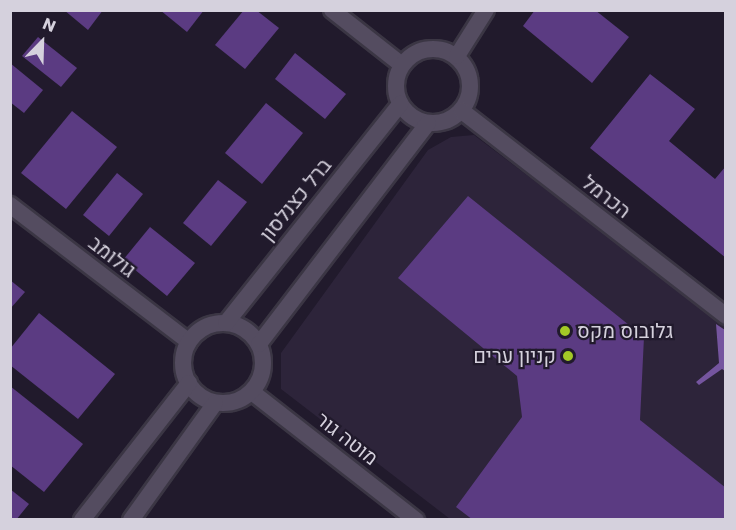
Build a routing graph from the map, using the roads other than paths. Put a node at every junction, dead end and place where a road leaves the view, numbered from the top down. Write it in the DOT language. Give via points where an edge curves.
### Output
graph roads {
  1 [pos="332,10"];
  2 [pos="486,10"];
  3 [pos="457,56"];
  4 [pos="402,65"];
  5 [pos="400,104"];
  6 [pos="462,111"];
  7 [pos="428,123"];
  8 [pos="10,205"];
  9 [pos="726,316"];
  10 [pos="226,323"];
  11 [pos="189,342"];
  12 [pos="259,344"];
  13 [pos="189,383"];
  14 [pos="252,392"];
  15 [pos="215,403"];
  16 [pos="82,519"];
  17 [pos="131,519"];
  18 [pos="416,519"];
  1 -- 4 [label="street"];
  2 -- 3 [label="street"];
  3 -- 4 [label="street" via="434,49 421,50"];
  3 -- 6 [label="street" via="470,76 471,89"];
  4 -- 5 [label="street" via="396,78"];
  5 -- 7 [label="street" via="407,113"];
  5 -- 10 [label="street, ברל כצנלסון"];
  6 -- 7 [label="street" via="440,123"];
  6 -- 9 [label="street, הכרמל"];
  7 -- 12 [label="street"];
  8 -- 11 [label="street, גולומב"];
  10 -- 11 [label="street" via="205,327"];
  10 -- 12 [label="street" via="239,326"];
  11 -- 13 [label="street" via="183,363"];
  12 -- 14 [label="street" via="263,369"];
  13 -- 15 [label="street"];
  13 -- 16 [label="street"];
  14 -- 15 [label="street" via="228,403"];
  14 -- 18 [label="street, מוטה גור"];
  15 -- 17 [label="street"];
}
